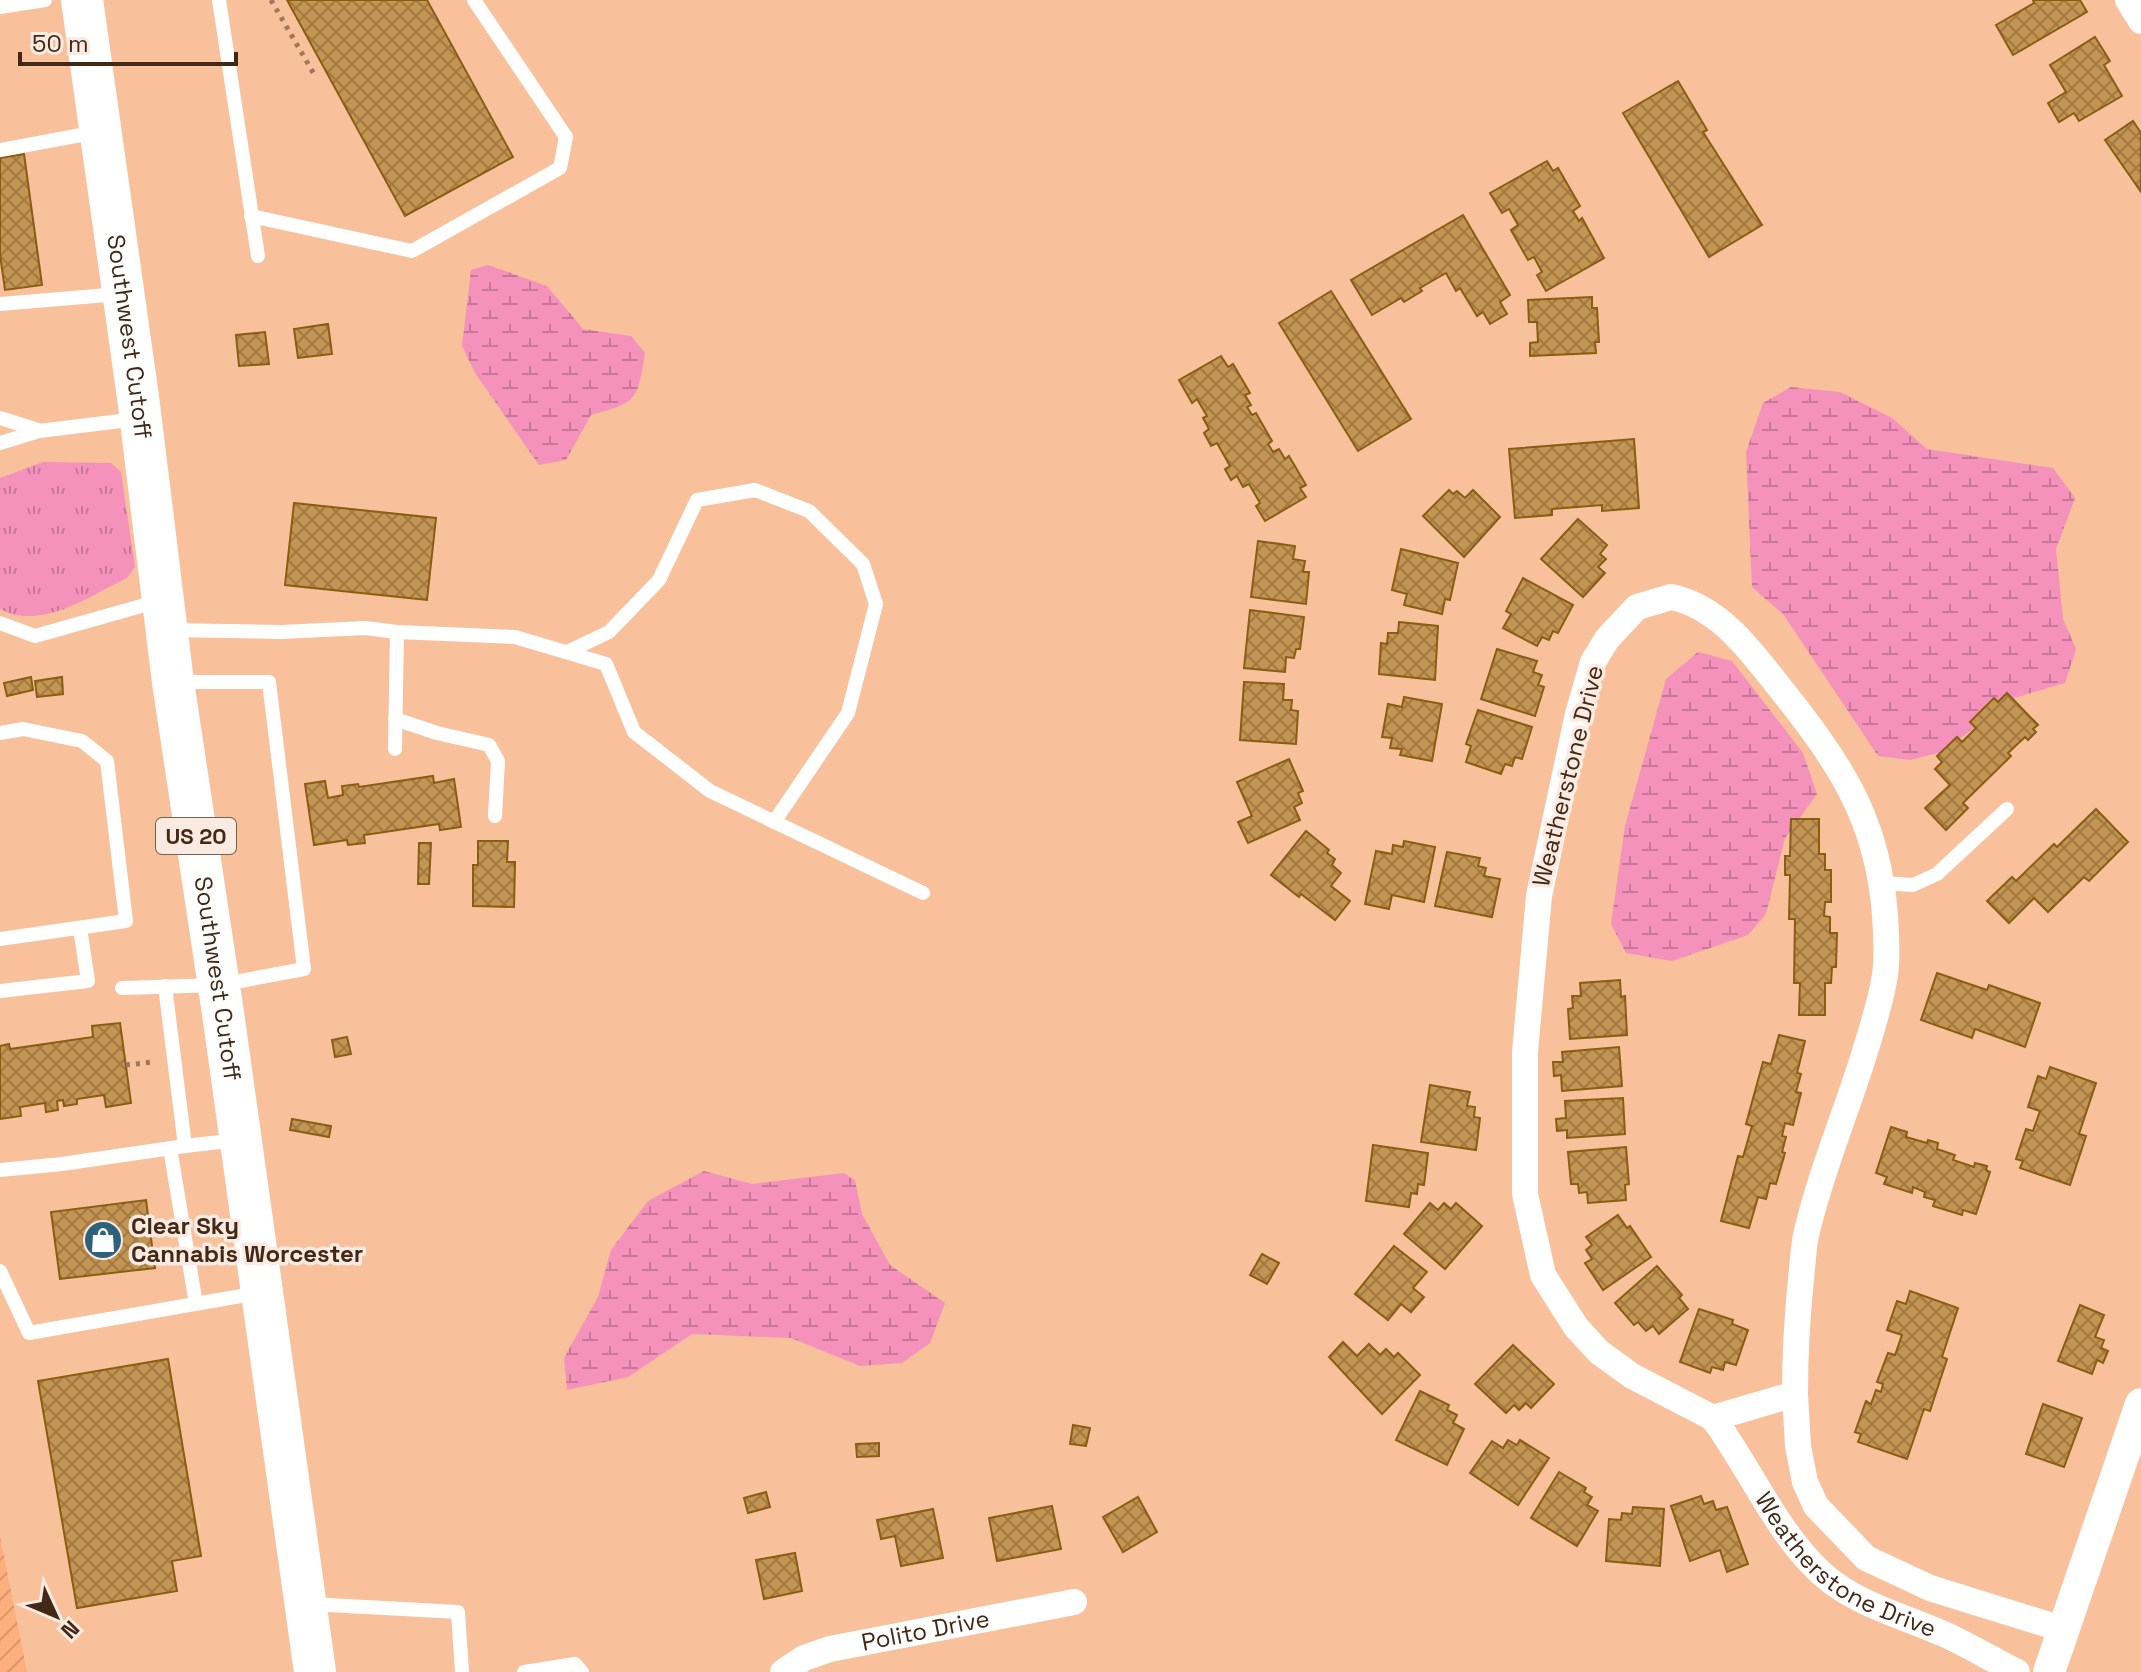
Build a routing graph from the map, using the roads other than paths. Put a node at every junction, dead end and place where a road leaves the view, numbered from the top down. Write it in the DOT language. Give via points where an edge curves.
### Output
graph roads {
  1 [pos="45,0"];
  2 [pos="82,0"];
  3 [pos="219,0"];
  4 [pos="474,0"];
  5 [pos="2128,0"];
  6 [pos="0,7"];
  7 [pos="2141,21"];
  8 [pos="102,131"];
  9 [pos="0,150"];
  10 [pos="251,216"];
  11 [pos="258,256"];
  12 [pos="124,293"];
  13 [pos="0,304"];
  14 [pos="0,418"];
  15 [pos="140,418"];
  16 [pos="39,431"];
  17 [pos="0,443"];
  18 [pos="165,614"];
  19 [pos="0,623"];
  20 [pos="397,632"];
  21 [pos="567,652"];
  22 [pos="173,682"];
  23 [pos="395,719"];
  24 [pos="0,733"];
  25 [pos="395,749"];
  26 [pos="2007,809"];
  27 [pos="495,816"];
  28 [pos="774,822"];
  29 [pos="1883,883"];
  30 [pos="923,893"];
  31 [pos="80,928"];
  32 [pos="0,939"];
  33 [pos="219,985"];
  34 [pos="165,986"];
  35 [pos="122,988"];
  36 [pos="0,991"];
  37 [pos="240,1139"];
  38 [pos="185,1146"];
  39 [pos="170,1148"];
  40 [pos="0,1170"];
  41 [pos="0,1271"];
  42 [pos="262,1292"];
  43 [pos="196,1304"];
  44 [pos="1795,1394"];
  45 [pos="2141,1404"];
  46 [pos="1713,1418"];
  47 [pos="1074,1602"];
  48 [pos="305,1604"];
  49 [pos="2065,1630"];
  50 [pos="315,1672"];
  51 [pos="462,1672"];
  52 [pos="524,1672"];
  53 [pos="582,1672"];
  54 [pos="783,1672"];
  55 [pos="2017,1672"];
  56 [pos="2049,1672"];
  1 -- 6 [label="lane"];
  2 -- 8 [label="main road, Southwest Cutoff / US 20"];
  3 -- 10 [label="lane"];
  4 -- 10 [label="lane" via="566,137 560,168 412,251"];
  5 -- 7 [label="street"];
  8 -- 9 [label="lane"];
  8 -- 12 [label="main road, Southwest Cutoff / US 20"];
  10 -- 11 [label="lane"];
  12 -- 13 [label="lane"];
  12 -- 15 [label="main road, Southwest Cutoff / US 20"];
  14 -- 16 [label="lane"];
  15 -- 16 [label="lane"];
  15 -- 18 [label="main road, Southwest Cutoff / US 20"];
  16 -- 17 [label="lane"];
  18 -- 19 [label="lane" via="35,636"];
  18 -- 20 [label="lane" via="281,632"];
  18 -- 22 [label="main road, Southwest Cutoff / US 20"];
  20 -- 21 [label="lane" via="515,637"];
  20 -- 23 [label="lane"];
  21 -- 28 [label="lane" via="606,664 634,732 710,791"];
  21 -- 28 [label="lane" via="609,632 659,580 697,500 755,490 809,511 863,564 876,604 848,713"];
  22 -- 33 [label="main road, Southwest Cutoff / US 20"];
  22 -- 33 [label="lane" via="269,682 304,969"];
  23 -- 25 [label="lane"];
  23 -- 27 [label="lane" via="489,745 498,761"];
  24 -- 31 [label="lane" via="23,729 82,741 107,761 126,921"];
  26 -- 29 [label="lane" via="1937,874 1913,885"];
  28 -- 30 [label="lane"];
  29 -- 44 [label="street, Weatherstone Drive" via="1885,977 1806,1233"];
  29 -- 46 [label="street, Weatherstone Drive" via="1864,815 1840,769 1730,630 1712,613 1684,599 1671,597 1637,607 1593,662 1539,896 1525,1052 1525,1194 1543,1275 1576,1327 1632,1376"];
  31 -- 32 [label="lane"];
  31 -- 36 [label="lane" via="88,981"];
  33 -- 34 [label="lane"];
  33 -- 37 [label="main road, Southwest Cutoff / US 20"];
  34 -- 35 [label="lane"];
  34 -- 38 [label="lane"];
  37 -- 38 [label="lane"];
  37 -- 42 [label="main road, Southwest Cutoff / US 20"];
  38 -- 39 [label="lane"];
  39 -- 40 [label="lane"];
  39 -- 43 [label="lane"];
  41 -- 43 [label="lane" via="29,1333"];
  42 -- 43 [label="lane"];
  42 -- 48 [label="main road, Southwest Cutoff / US 20"];
  44 -- 46 [label="street"];
  44 -- 49 [label="street, Weatherstone Drive" via="1805,1482 1816,1506 1866,1558 1930,1588"];
  45 -- 49 [label="street"];
  46 -- 55 [label="street, Weatherstone Drive" via="1772,1511 1822,1574 1885,1612 1946,1635"];
  47 -- 54 [label="street, Polito Drive" via="830,1649"];
  48 -- 50 [label="main road, Southwest Cutoff / US 20"];
  48 -- 51 [label="lane" via="458,1612"];
  49 -- 56 [label="street"];
  52 -- 53 [label="lane" via="575,1664"];
}
